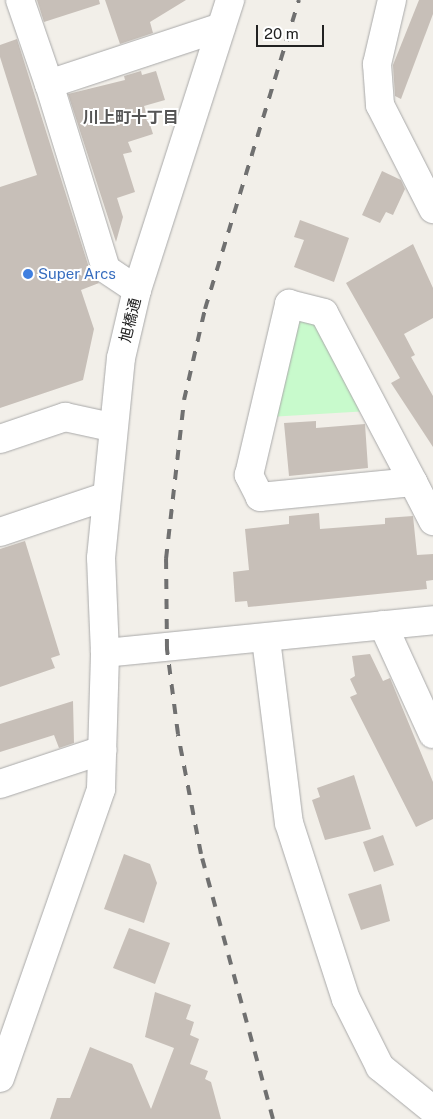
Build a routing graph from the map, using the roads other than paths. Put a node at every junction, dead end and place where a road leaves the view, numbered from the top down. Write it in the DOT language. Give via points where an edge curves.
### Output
graph roads {
  1 [pos="20,0"];
  2 [pos="230,0"];
  3 [pos="392,0"];
  4 [pos="221,27"];
  5 [pos="49,84"];
  6 [pos="433,210"];
  7 [pos="137,290"];
  8 [pos="111,427"];
  9 [pos="0,439"];
  10 [pos="412,482"];
  11 [pos="104,497"];
  12 [pos="433,521"];
  13 [pos="0,532"];
  14 [pos="433,620"];
  15 [pos="382,625"];
  16 [pos="266,639"];
  17 [pos="104,653"];
  18 [pos="433,734"];
  19 [pos="102,750"];
  20 [pos="0,784"];
  21 [pos="0,1078"];
  22 [pos="433,1110"];
  1 -- 5 [label="street"];
  2 -- 4 [label="street, 旭橋通"];
  3 -- 6 [label="street" via="377,64 380,105"];
  4 -- 5 [label="street"];
  4 -- 7 [label="street, 旭橋通"];
  5 -- 7 [label="street" via="106,269"];
  7 -- 8 [label="street, 旭橋通"];
  8 -- 9 [label="street" via="65,417"];
  8 -- 11 [label="street, 旭橋通"];
  10 -- 10 [label="street" via="324,313 289,304 249,475 260,497"];
  10 -- 12 [label="street"];
  11 -- 13 [label="street"];
  11 -- 17 [label="street, 旭橋通" via="101,558"];
  14 -- 15 [label="street"];
  15 -- 16 [label="street"];
  15 -- 18 [label="street"];
  16 -- 17 [label="street"];
  16 -- 22 [label="street" via="289,823 346,999 380,1067"];
  17 -- 19 [label="street, 旭橋通"];
  19 -- 20 [label="street"];
  19 -- 21 [label="street, 旭橋通" via="101,788 90,830"];
}
